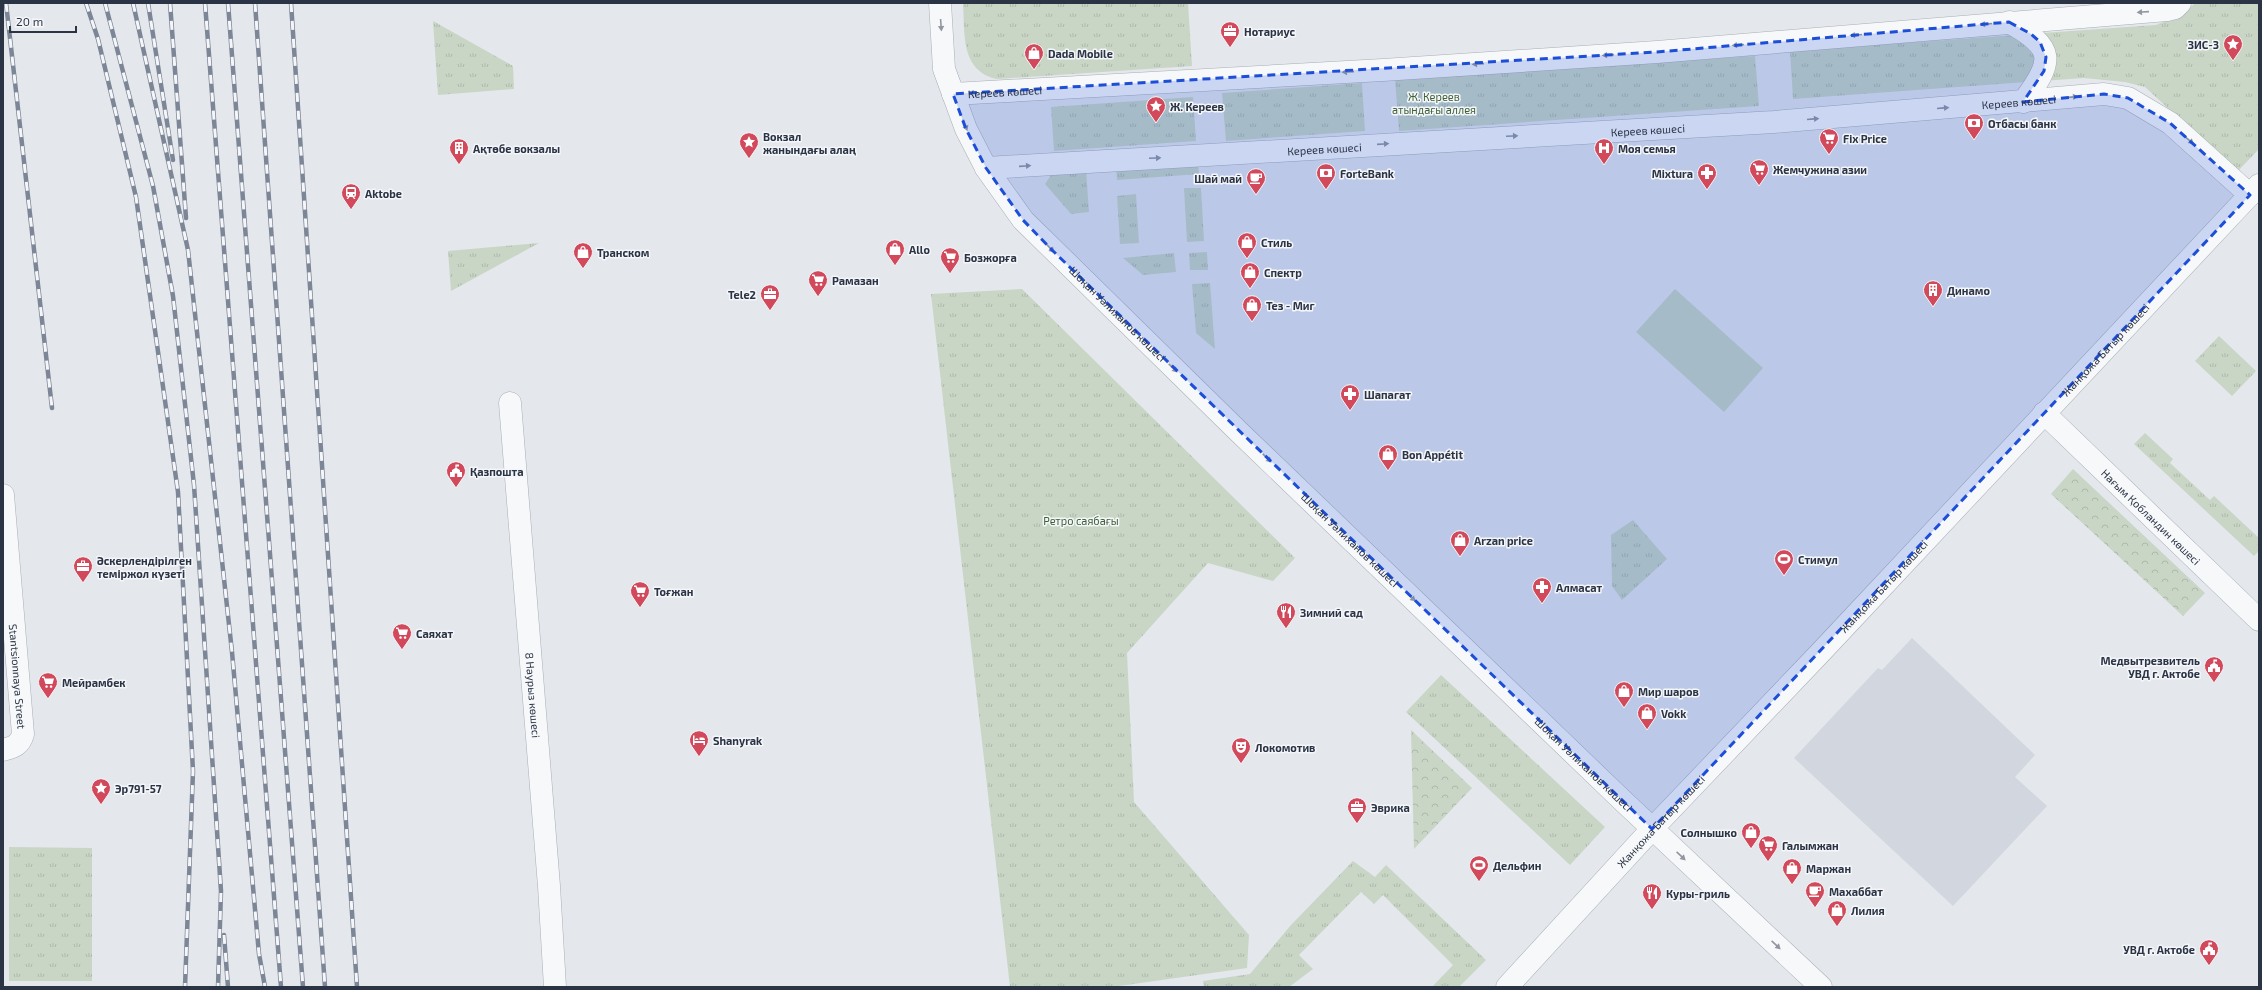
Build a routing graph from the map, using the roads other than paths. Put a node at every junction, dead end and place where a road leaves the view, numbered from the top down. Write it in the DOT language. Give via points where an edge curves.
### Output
graph roads {
  1 [pos="940,3"];
  2 [pos="2180,3"];
  3 [pos="2009,22"];
  4 [pos="953,94"];
  5 [pos="2023,102"];
  6 [pos="986,168"];
  7 [pos="2254,190"];
  8 [pos="510,403"];
  9 [pos="2044,413"];
  10 [pos="3,495"];
  11 [pos="2259,620"];
  12 [pos="3,750"];
  13 [pos="1652,829"];
  14 [pos="555,987"];
  15 [pos="1507,987"];
  16 [pos="1821,987"];
  1 -- 4 [label="street, Шоқан Уәлиханов көшесі, one-way" via="944,69"];
  2 -- 3 [label="street, Кереев көшесі, one-way" via="2175,8 2167,10"];
  3 -- 4 [label="street, Кереев көшесі, one-way" via="1650,52 1375,71"];
  3 -- 5 [label="street" via="2040,42 2046,57 2044,71"];
  4 -- 6 [label="street, Шоқан Уәлиханов көшесі, one-way" via="966,129"];
  6 -- 5 [label="street, Кереев көшесі, one-way" via="1774,122"];
  5 -- 7 [label="street, Кереев көшесі, one-way" via="2104,94 2128,98 2170,123"];
  6 -- 13 [label="street, Шоқан Уәлиханов көшесі, one-way" via="1023,220 1052,250"];
  7 -- 9 [label="street, Жанқожа Батыр көшесі"];
  8 -- 14 [label="street, 8 Наурыз көшесі"];
  9 -- 11 [label="street, Нағым Қобландин көшесі"];
  9 -- 13 [label="street, Жанқожа Батыр көшесі"];
  10 -- 12 [label="street, Stantsionnaya Street" via="23,734 21,742"];
  13 -- 15 [label="street, Жанқожа Батыр көшесі"];
  13 -- 16 [label="street, Шоқан Уәлиханов көшесі, one-way"];
}
